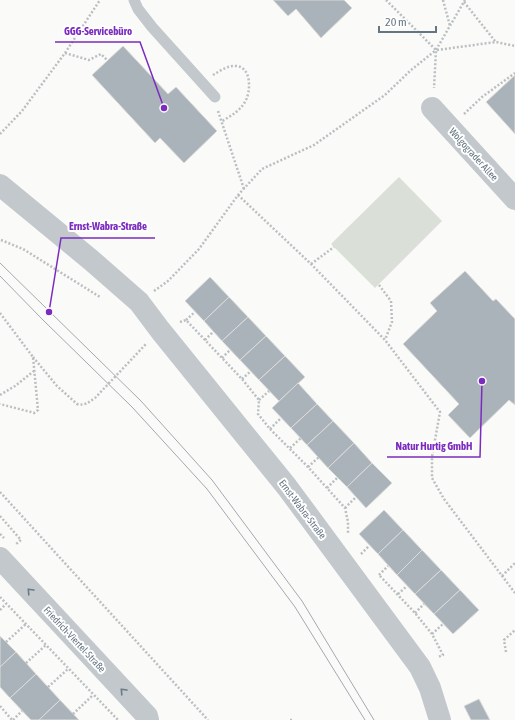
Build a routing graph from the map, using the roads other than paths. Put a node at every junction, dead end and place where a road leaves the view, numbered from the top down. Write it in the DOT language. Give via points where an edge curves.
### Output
graph roads {
  1 [pos="134,0"];
  2 [pos="215,97"];
  3 [pos="432,108"];
  4 [pos="0,185"];
  5 [pos="515,199"];
  6 [pos="7,549"];
  7 [pos="148,720"];
  8 [pos="440,720"];
  1 -- 2 [label="lane" via="138,9"];
  3 -- 5 [label="street, Wolgograder Allee"];
  4 -- 8 [label="street, Ernst-Wabra-Straße" via="139,302 287,487 420,667"];
  7 -- 6 [label="street, Friedrich-Viertel-Straße, one-way"];
}
